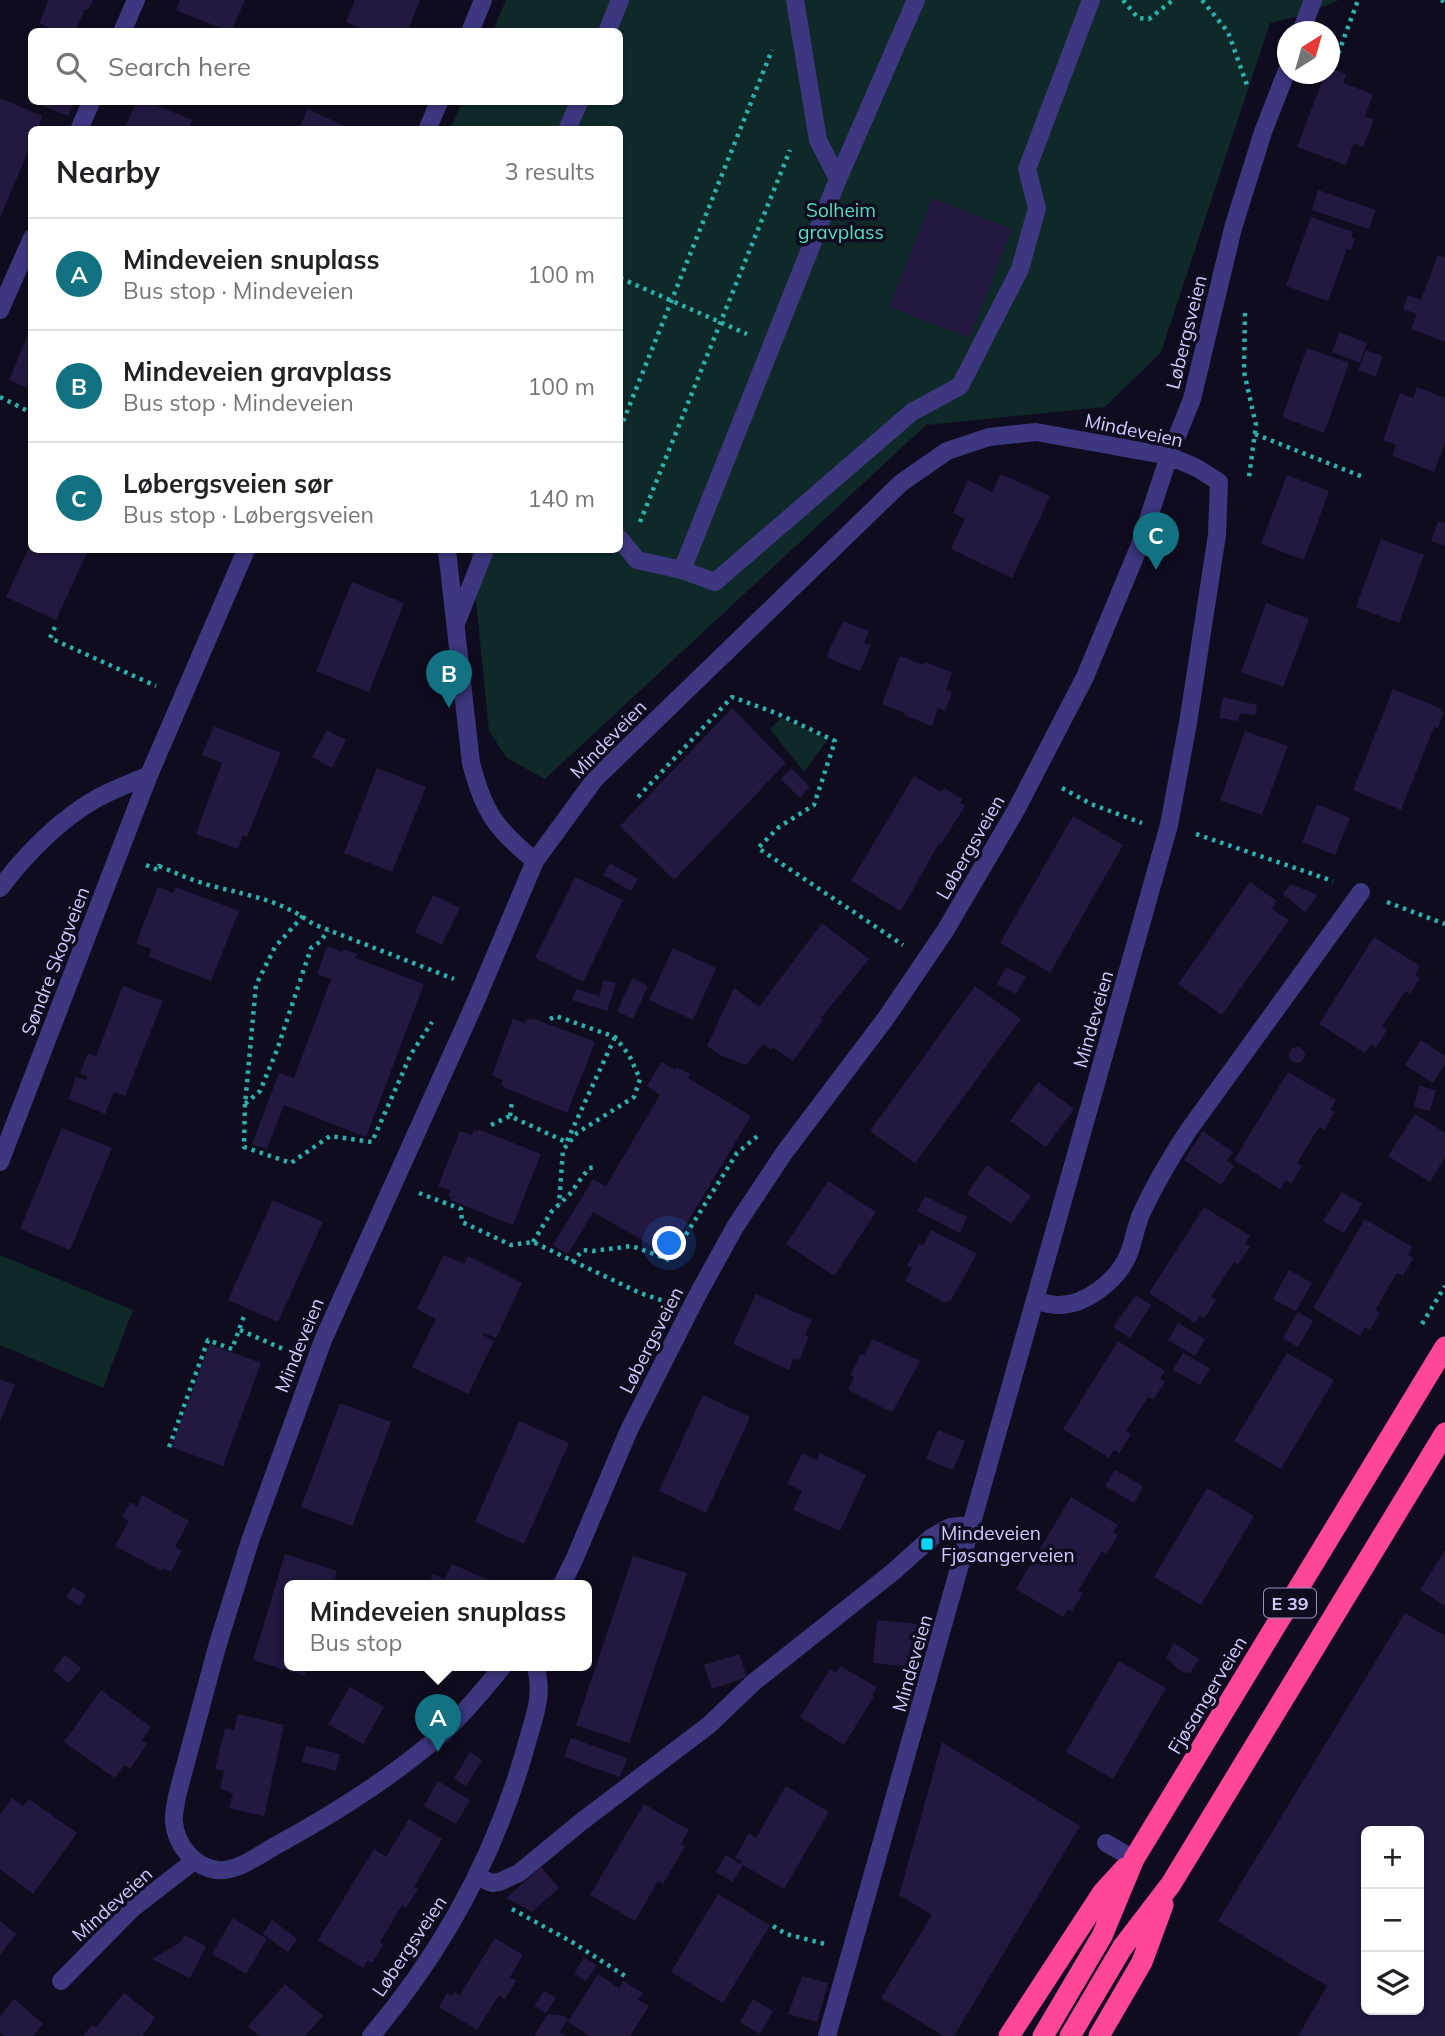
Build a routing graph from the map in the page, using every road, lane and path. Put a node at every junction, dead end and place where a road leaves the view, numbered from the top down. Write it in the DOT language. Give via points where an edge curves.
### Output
graph roads {
  1 [pos="136,0"];
  2 [pos="483,0"];
  3 [pos="620,0"];
  4 [pos="795,0"];
  5 [pos="916,0"];
  6 [pos="1091,0"];
  7 [pos="1123,0"];
  8 [pos="1173,0"];
  9 [pos="1202,0"];
  10 [pos="1313,0"];
  11 [pos="1359,0"];
  12 [pos="1305,21"];
  13 [pos="124,28"];
  14 [pos="472,28"];
  15 [pos="609,28"];
  16 [pos="778,38"];
  17 [pos="1340,49"];
  18 [pos="1281,84"];
  19 [pos="90,105"];
  20 [pos="438,105"];
  21 [pos="578,105"];
  22 [pos="81,126"];
  23 [pos="429,126"];
  24 [pos="569,126"];
  25 [pos="1263,132"];
  26 [pos="791,148"];
  27 [pos="838,179"];
  28 [pos="28,247"];
  29 [pos="623,279"];
  30 [pos="672,301"];
  31 [pos="0,310"];
  32 [pos="1245,312"];
  33 [pos="720,323"];
  34 [pos="771,344"];
  35 [pos="0,397"];
  36 [pos="28,411"];
  37 [pos="623,422"];
  38 [pos="1255,434"];
  39 [pos="1169,456"];
  40 [pos="1363,477"];
  41 [pos="1247,489"];
  42 [pos="624,545"];
  43 [pos="245,553"];
  44 [pos="447,553"];
  45 [pos="484,553"];
  46 [pos="682,570"];
  47 [pos="456,623"];
  48 [pos="55,627"];
  49 [pos="182,698"];
  50 [pos="149,775"];
  51 [pos="1062,788"];
  52 [pos="638,797"];
  53 [pos="1150,816"];
  54 [pos="1201,835"];
  55 [pos="1228,844"];
  56 [pos="535,861"];
  57 [pos="153,868"];
  58 [pos="0,888"];
  59 [pos="1360,892"];
  60 [pos="303,916"];
  61 [pos="328,929"];
  62 [pos="905,947"];
  63 [pos="434,971"];
  64 [pos="438,1013"];
  65 [pos="550,1019"];
  66 [pos="615,1037"];
  67 [pos="512,1101"];
  68 [pos="245,1104"];
  69 [pos="510,1116"];
  70 [pos="491,1125"];
  71 [pos="769,1127"];
  72 [pos="566,1142"];
  73 [pos="563,1150"];
  74 [pos="0,1162"];
  75 [pos="596,1167"];
  76 [pos="418,1193"];
  77 [pos="559,1205"];
  78 [pos="533,1242"];
  79 [pos="572,1262"];
  80 [pos="1036,1300"];
  81 [pos="665,1301"];
  82 [pos="244,1316"];
  83 [pos="240,1330"];
  84 [pos="1445,1347"];
  85 [pos="298,1355"];
  86 [pos="1445,1433"];
  87 [pos="169,1447"];
  88 [pos="971,1525"];
  89 [pos="564,1580"];
  90 [pos="499,1671"];
  91 [pos="537,1671"];
  92 [pos="1106,1843"];
  93 [pos="1134,1859"];
  94 [pos="194,1861"];
  95 [pos="474,1881"];
  96 [pos="1171,1884"];
  97 [pos="773,1926"];
  98 [pos="830,1945"];
  99 [pos="625,1976"];
  100 [pos="61,1981"];
  101 [pos="371,2036"];
  102 [pos="827,2036"];
  103 [pos="1009,2036"];
  104 [pos="1042,2036"];
  105 [pos="1070,2036"];
  106 [pos="1100,2036"];
  1 -- 13 [label="street"];
  2 -- 14 [label="street"];
  3 -- 15 [label="street"];
  4 -- 27 [label="street" via="818,139"];
  5 -- 27 [label="street"];
  6 -- 46 [label="street" via="1027,169 1037,208 1020,269 960,386 912,412 715,582"];
  7 -- 8 [label="path" via="1138,18 1149,19"];
  9 -- 25 [label="path" via="1228,32"];
  10 -- 12 [label="street"];
  11 -- 17 [label="path"];
  16 -- 30 [label="path"];
  18 -- 25 [label="street, Løbergsveien"];
  19 -- 22 [label="street"];
  20 -- 23 [label="street"];
  21 -- 24 [label="street"];
  25 -- 39 [label="street, Løbergsveien" via="1233,228 1192,399"];
  26 -- 33 [label="path"];
  27 -- 34 [label="street"];
  28 -- 31 [label="street"];
  29 -- 30 [label="path"];
  30 -- 33 [label="path"];
  30 -- 37 [label="path"];
  32 -- 38 [label="path" via="1244,372"];
  33 -- 34 [label="path"];
  33 -- 42 [label="path"];
  34 -- 46 [label="street"];
  35 -- 36 [label="path"];
  38 -- 40 [label="path"];
  38 -- 41 [label="path"];
  39 -- 56 [label="street, Mindeveien" via="1036,432 989,438 947,451 901,483 595,779"];
  39 -- 80 [label="street, Mindeveien" via="1219,482 1217,535 1188,723 1166,835"];
  39 -- 89 [label="street, Løbergsveien" via="1139,547 1085,677 1016,810 926,960 784,1153 736,1227 629,1430"];
  42 -- 46 [label="street" via="637,560"];
  43 -- 49 [label="street, Søndre Skogveien"];
  44 -- 47 [label="street"];
  45 -- 47 [label="street"];
  47 -- 56 [label="street" via="478,790 490,817"];
  48 -- 49 [label="path" via="50,638"];
  49 -- 50 [label="street, Søndre Skogveien"];
  50 -- 58 [label="street" via="94,800 49,834 25,855"];
  50 -- 74 [label="street, Søndre Skogveien"];
  51 -- 53 [label="path" via="1147,824"];
  52 -- 62 [label="path" via="732,697 835,741 814,805 779,827 758,848"];
  54 -- 55 [label="path"];
  56 -- 94 [label="street, Mindeveien" via="323,1340 264,1498 177,1796 173,1821 181,1845"];
  57 -- 60 [label="path" via="252,894"];
  59 -- 80 [label="street" via="1188,1131 1140,1215 1120,1269 1084,1298 1057,1305"];
  60 -- 61 [label="path"];
  60 -- 68 [label="path" via="275,947 256,985"];
  61 -- 63 [label="path"];
  61 -- 68 [label="path" via="311,948 260,1091"];
  64 -- 68 [label="path" via="411,1054 372,1142 330,1136 291,1163 244,1147"];
  65 -- 66 [label="path" via="556,1016"];
  66 -- 72 [label="path"];
  66 -- 73 [label="path" via="640,1079 634,1097 577,1133"];
  67 -- 69 [label="path"];
  69 -- 70 [label="path"];
  69 -- 72 [label="path"];
  71 -- 79 [label="path" via="737,1153 670,1260 632,1246 583,1250"];
  72 -- 73 [label="path"];
  73 -- 77 [label="path"];
  75 -- 77 [label="path" via="589,1168"];
  76 -- 78 [label="path" via="461,1209 462,1222 511,1245"];
  77 -- 78 [label="path"];
  78 -- 79 [label="path"];
  79 -- 81 [label="path"];
  80 -- 88 [label="street, Mindeveien"];
  82 -- 83 [label="path"];
  83 -- 85 [label="path"];
  83 -- 87 [label="path" via="232,1349 208,1340"];
  84 -- 93 [label="highway, Fjøsangerveien / E 39"];
  86 -- 96 [label="highway, E 39"];
  88 -- 95 [label="street" via="950,1527 932,1537 754,1682 709,1726 519,1873 499,1882"];
  88 -- 102 [label="street, Mindeveien"];
  90 -- 94 [label="street" via="432,1742 323,1820 242,1865 218,1870"];
  91 -- 95 [label="street, Løbergsveien" via="538,1703 516,1786"];
  92 -- 93 [label="street"];
  93 -- 103 [label="highway, E 39" via="1103,1892"];
  93 -- 104 [label="highway, Fjøsangerveien / E 39" via="1102,1936"];
  94 -- 100 [label="street, Mindeveien" via="132,1909"];
  95 -- 99 [label="path"];
  95 -- 101 [label="street, Løbergsveien" via="444,1938"];
  96 -- 105 [label="highway, E 39" via="1122,1948"];
  96 -- 106 [label="highway, E 39" via="1142,1962"];
  97 -- 98 [label="path"];
}
